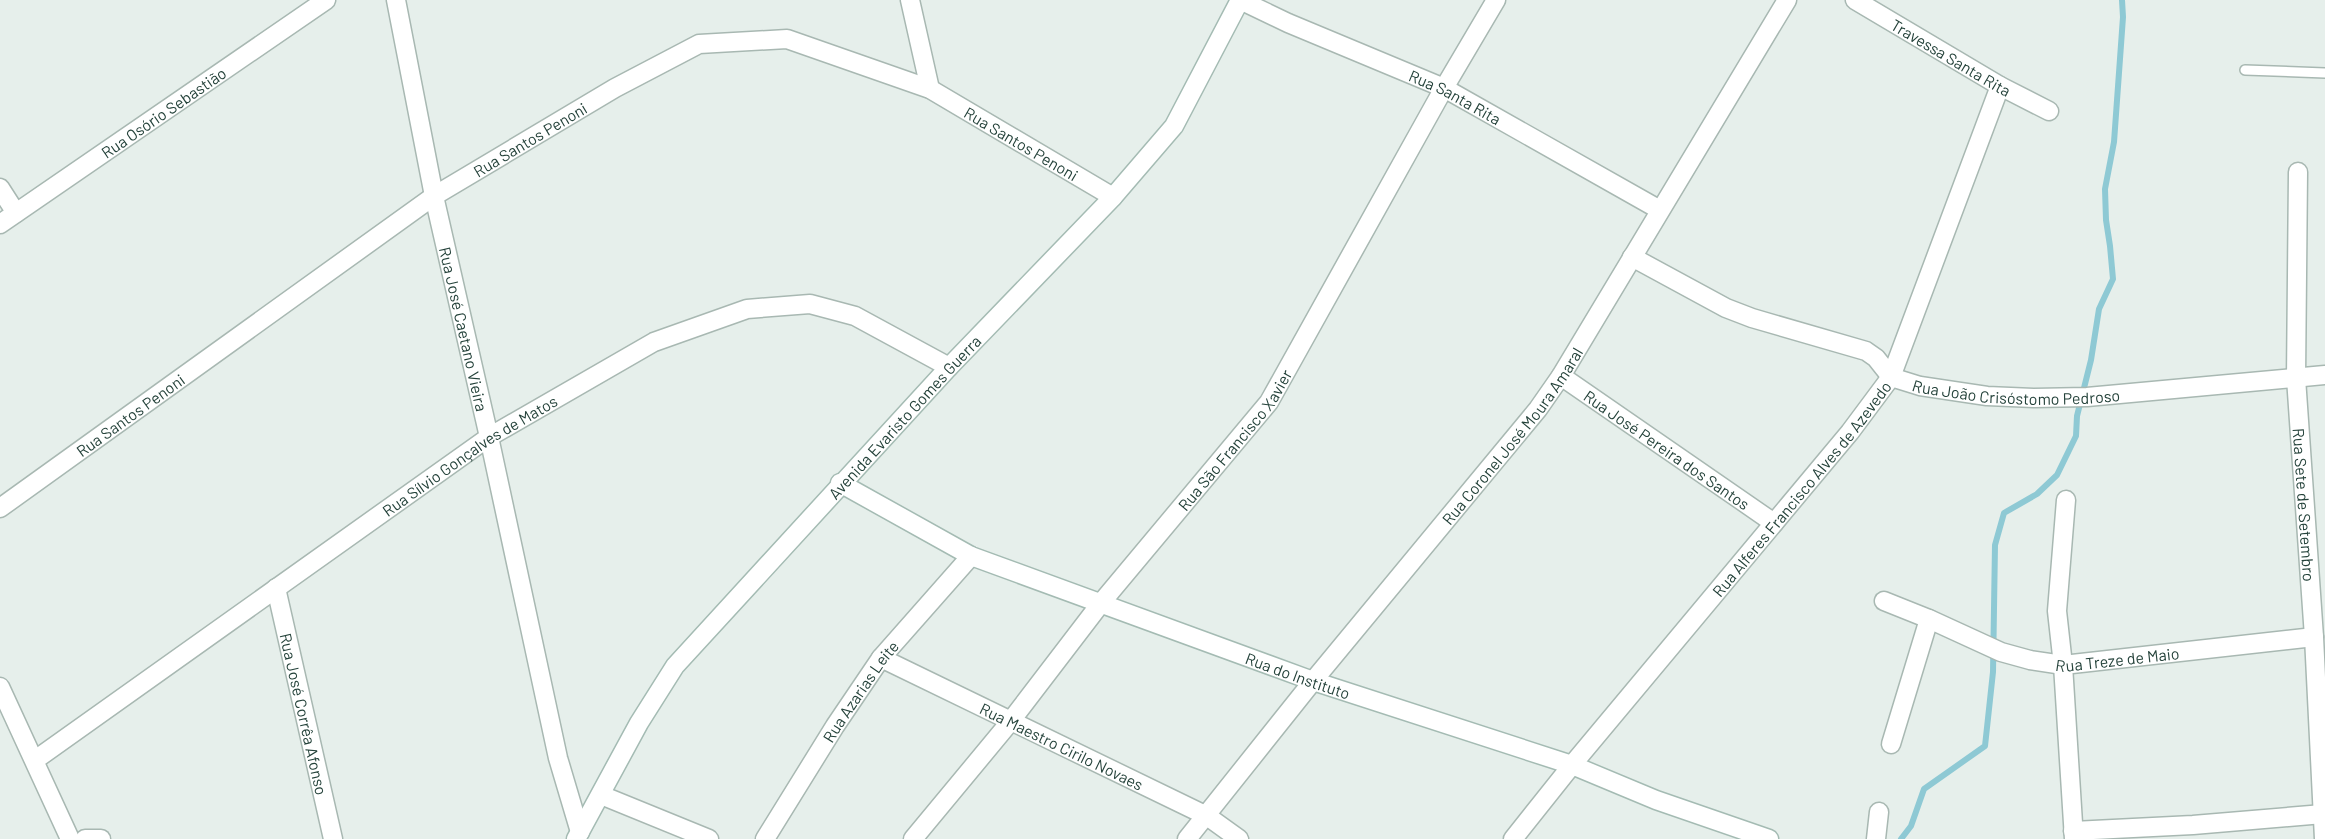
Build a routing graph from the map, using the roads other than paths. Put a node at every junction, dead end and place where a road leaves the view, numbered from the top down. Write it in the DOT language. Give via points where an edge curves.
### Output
graph roads {
  1 [pos="326,0"];
  2 [pos="396,0"];
  3 [pos="910,0"];
  4 [pos="1240,0"];
  5 [pos="1496,0"];
  6 [pos="1787,0"];
  7 [pos="1856,0"];
  8 [pos="2245,70"];
  9 [pos="2325,73"];
  10 [pos="2000,86"];
  11 [pos="1444,88"];
  12 [pos="930,89"];
  13 [pos="2049,111"];
  14 [pos="2298,172"];
  15 [pos="0,188"];
  16 [pos="434,196"];
  17 [pos="1113,196"];
  18 [pos="1660,210"];
  19 [pos="16,213"];
  20 [pos="0,224"];
  21 [pos="1632,257"];
  22 [pos="949,367"];
  23 [pos="2325,375"];
  24 [pos="1561,376"];
  25 [pos="1891,377"];
  26 [pos="2296,378"];
  27 [pos="489,437"];
  28 [pos="840,483"];
  29 [pos="2066,500"];
  30 [pos="0,508"];
  31 [pos="1774,523"];
  32 [pos="971,556"];
  33 [pos="276,588"];
  34 [pos="1884,601"];
  35 [pos="1101,603"];
  36 [pos="1929,619"];
  37 [pos="2314,637"];
  38 [pos="881,658"];
  39 [pos="2063,665"];
  40 [pos="1313,681"];
  41 [pos="0,687"];
  42 [pos="1010,722"];
  43 [pos="1891,744"];
  44 [pos="35,760"];
  45 [pos="1572,765"];
  46 [pos="601,795"];
  47 [pos="1879,812"];
  48 [pos="2323,814"];
  49 [pos="1207,816"];
  50 [pos="578,835"];
  51 [pos="2073,835"];
  52 [pos="70,839"];
  53 [pos="85,839"];
  54 [pos="101,839"];
  55 [pos="333,839"];
  56 [pos="708,839"];
  57 [pos="765,839"];
  58 [pos="913,839"];
  59 [pos="1187,839"];
  60 [pos="1239,839"];
  61 [pos="1513,839"];
  62 [pos="1769,839"];
  63 [pos="1876,839"];
  64 [pos="2324,839"];
  1 -- 19 [label="street, Rua Osório Sebastião"];
  2 -- 16 [label="street, Rua José Caetano Vieira"];
  3 -- 12 [label="street"];
  4 -- 11 [label="street, Rua Santa Rita"];
  4 -- 17 [label="street, Avenida Evaristo Gomes Guerra" via="1174,126"];
  5 -- 11 [label="street, Rua São Francisco Xavier"];
  6 -- 18 [label="street, Rua Coronel José Moura Amaral"];
  7 -- 10 [label="street, Travessa Santa Rita"];
  8 -- 9 [label="lane"];
  10 -- 13 [label="street, Travessa Santa Rita"];
  10 -- 25 [label="street, Rua Alferes Francisco Alves de Azevedo"];
  11 -- 18 [label="street, Rua Santa Rita"];
  11 -- 35 [label="street, Rua São Francisco Xavier" via="1269,402"];
  12 -- 16 [label="street, Rua Santos Penoni" via="787,39 699,44 615,88"];
  12 -- 17 [label="street, Rua Santos Penoni"];
  14 -- 26 [label="street, Rua Sete de Setembro"];
  15 -- 19 [label="street"];
  16 -- 27 [label="street, Rua José Caetano Vieira"];
  16 -- 30 [label="street, Rua Santos Penoni"];
  17 -- 22 [label="street, Avenida Evaristo Gomes Guerra"];
  18 -- 21 [label="street, Rua Coronel José Moura Amaral"];
  19 -- 20 [label="street, Rua Osório Sebastião"];
  21 -- 24 [label="street, Rua Coronel José Moura Amaral"];
  21 -- 25 [label="street, Rua João Crisóstomo Pedroso" via="1726,308 1866,351"];
  22 -- 27 [label="street, Rua Sílvio Gonçalves de Matos" via="855,316 810,304 747,309 654,342"];
  22 -- 28 [label="street, Avenida Evaristo Gomes Guerra"];
  23 -- 26 [label="street, Rua João Crisóstomo Pedroso"];
  24 -- 31 [label="street, Rua José Pereira dos Santos"];
  24 -- 40 [label="street, Rua Coronel José Moura Amaral"];
  25 -- 26 [label="street, Rua João Crisóstomo Pedroso" via="1939,389 2034,398"];
  25 -- 31 [label="street, Rua Alferes Francisco Alves de Azevedo"];
  26 -- 37 [label="street, Rua Sete de Setembro"];
  27 -- 33 [label="street, Rua Sílvio Gonçalves de Matos"];
  27 -- 50 [label="street, Rua José Caetano Vieira"];
  28 -- 32 [label="street, Rua do Instituto"];
  28 -- 46 [label="street, Avenida Evaristo Gomes Guerra" via="675,666"];
  29 -- 39 [label="street" via="2057,611"];
  31 -- 45 [label="street, Rua Alferes Francisco Alves de Azevedo"];
  32 -- 35 [label="street, Rua do Instituto"];
  32 -- 38 [label="street, Rua Azarias Leite"];
  33 -- 44 [label="street, Rua Sílvio Gonçalves de Matos"];
  33 -- 55 [label="street, Rua José Corrêa Afonso"];
  34 -- 36 [label="street, Rua Treze de Maio"];
  35 -- 40 [label="street, Rua do Instituto"];
  35 -- 42 [label="street, Rua São Francisco Xavier"];
  36 -- 39 [label="street, Rua Treze de Maio" via="2001,652"];
  36 -- 43 [label="street"];
  37 -- 39 [label="street, Rua Treze de Maio"];
  37 -- 48 [label="street, Rua Sete de Setembro"];
  38 -- 42 [label="street, Rua Maestro Cirilo Novaes"];
  38 -- 57 [label="street, Rua Azarias Leite"];
  39 -- 51 [label="street"];
  40 -- 45 [label="street, Rua do Instituto"];
  40 -- 49 [label="street, Rua Coronel José Moura Amaral"];
  41 -- 44 [label="street"];
  42 -- 49 [label="street, Rua Maestro Cirilo Novaes"];
  42 -- 58 [label="street, Rua São Francisco Xavier"];
  44 -- 52 [label="street"];
  45 -- 61 [label="street, Rua Alferes Francisco Alves de Azevedo"];
  45 -- 62 [label="street, Rua do Instituto" via="1656,800"];
  46 -- 50 [label="street, Avenida Evaristo Gomes Guerra"];
  46 -- 56 [label="street"];
  47 -- 63 [label="street"];
  48 -- 51 [label="street"];
  48 -- 64 [label="street, Rua Sete de Setembro"];
  49 -- 59 [label="street, Rua Coronel José Moura Amaral"];
  49 -- 60 [label="street, Rua Maestro Cirilo Novaes"];
  53 -- 54 [label="street"];
}
